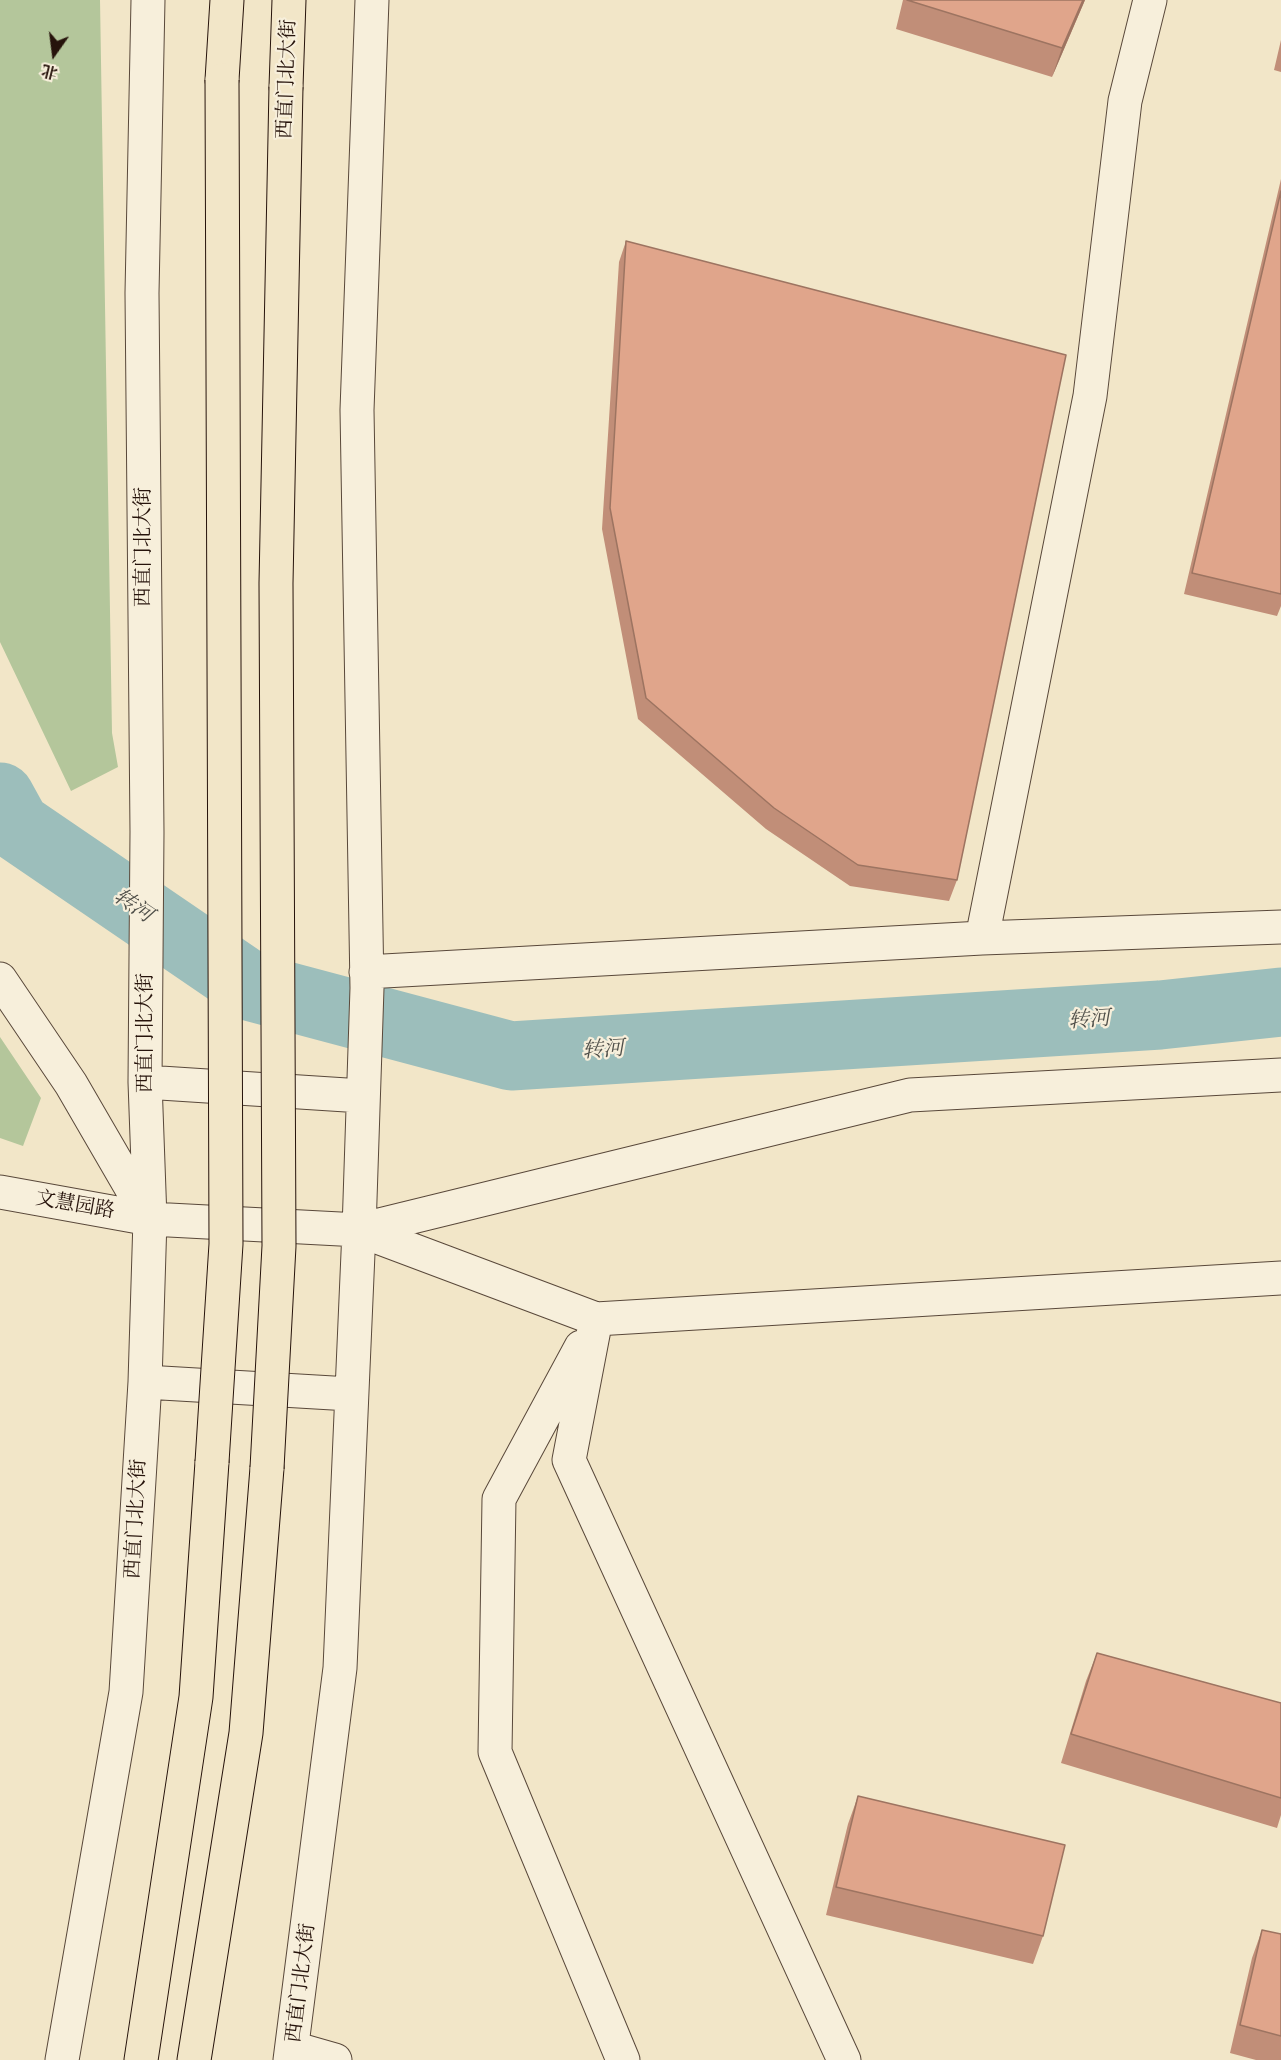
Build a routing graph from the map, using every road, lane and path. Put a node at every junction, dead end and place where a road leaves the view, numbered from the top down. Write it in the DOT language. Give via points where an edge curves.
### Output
graph roads {
  1 [pos="148,0"];
  2 [pos="227,0"];
  3 [pos="289,0"];
  4 [pos="372,0"];
  5 [pos="1150,0"];
  6 [pos="1281,927"];
  7 [pos="982,938"];
  8 [pos="0,979"];
  9 [pos="367,980"];
  10 [pos="1281,1075"];
  11 [pos="145,1082"];
  12 [pos="361,1106"];
  13 [pos="0,1192"];
  14 [pos="150,1219"];
  15 [pos="358,1230"];
  16 [pos="1281,1278"];
  17 [pos="596,1319"];
  18 [pos="144,1382"];
  19 [pos="350,1394"];
  20 [pos="291,2054"];
  21 [pos="62,2060"];
  22 [pos="141,2060"];
  23 [pos="194,2060"];
  24 [pos="335,2060"];
  25 [pos="623,2060"];
  26 [pos="844,2060"];
  1 -- 11 [label="street, 西直门北大街" via="142,293"];
  2 -- 22 [label="highway, bridge" via="222,80 226,1245 196,1697"];
  3 -- 23 [label="highway, 西直门北大街, bridge" via="276,583 279,1246 267,1468 246,1733"];
  4 -- 9 [label="street, 西直门北大街" via="357,410"];
  5 -- 7 [label="street" via="1125,101 1090,396"];
  6 -- 7 [label="street"];
  7 -- 9 [label="street"];
  8 -- 14 [label="street" via="71,1084"];
  9 -- 12 [label="street, 西直门北大街"];
  10 -- 15 [label="street" via="910,1095"];
  11 -- 12 [label="street"];
  11 -- 14 [label="street, 西直门北大街"];
  12 -- 15 [label="street, 西直门北大街"];
  13 -- 14 [label="street, 文慧园路"];
  14 -- 15 [label="street, 文慧园路"];
  14 -- 18 [label="street, 西直门北大街"];
  15 -- 17 [label="street"];
  15 -- 19 [label="street, 西直门北大街"];
  16 -- 17 [label="street"];
  17 -- 25 [label="street" via="499,1499 495,1752"];
  17 -- 26 [label="street" via="569,1460"];
  18 -- 19 [label="street"];
  18 -- 21 [label="street, 西直门北大街" via="126,1692"];
  19 -- 20 [label="street, 西直门北大街" via="340,1668"];
  20 -- 24 [label="street"];
}
